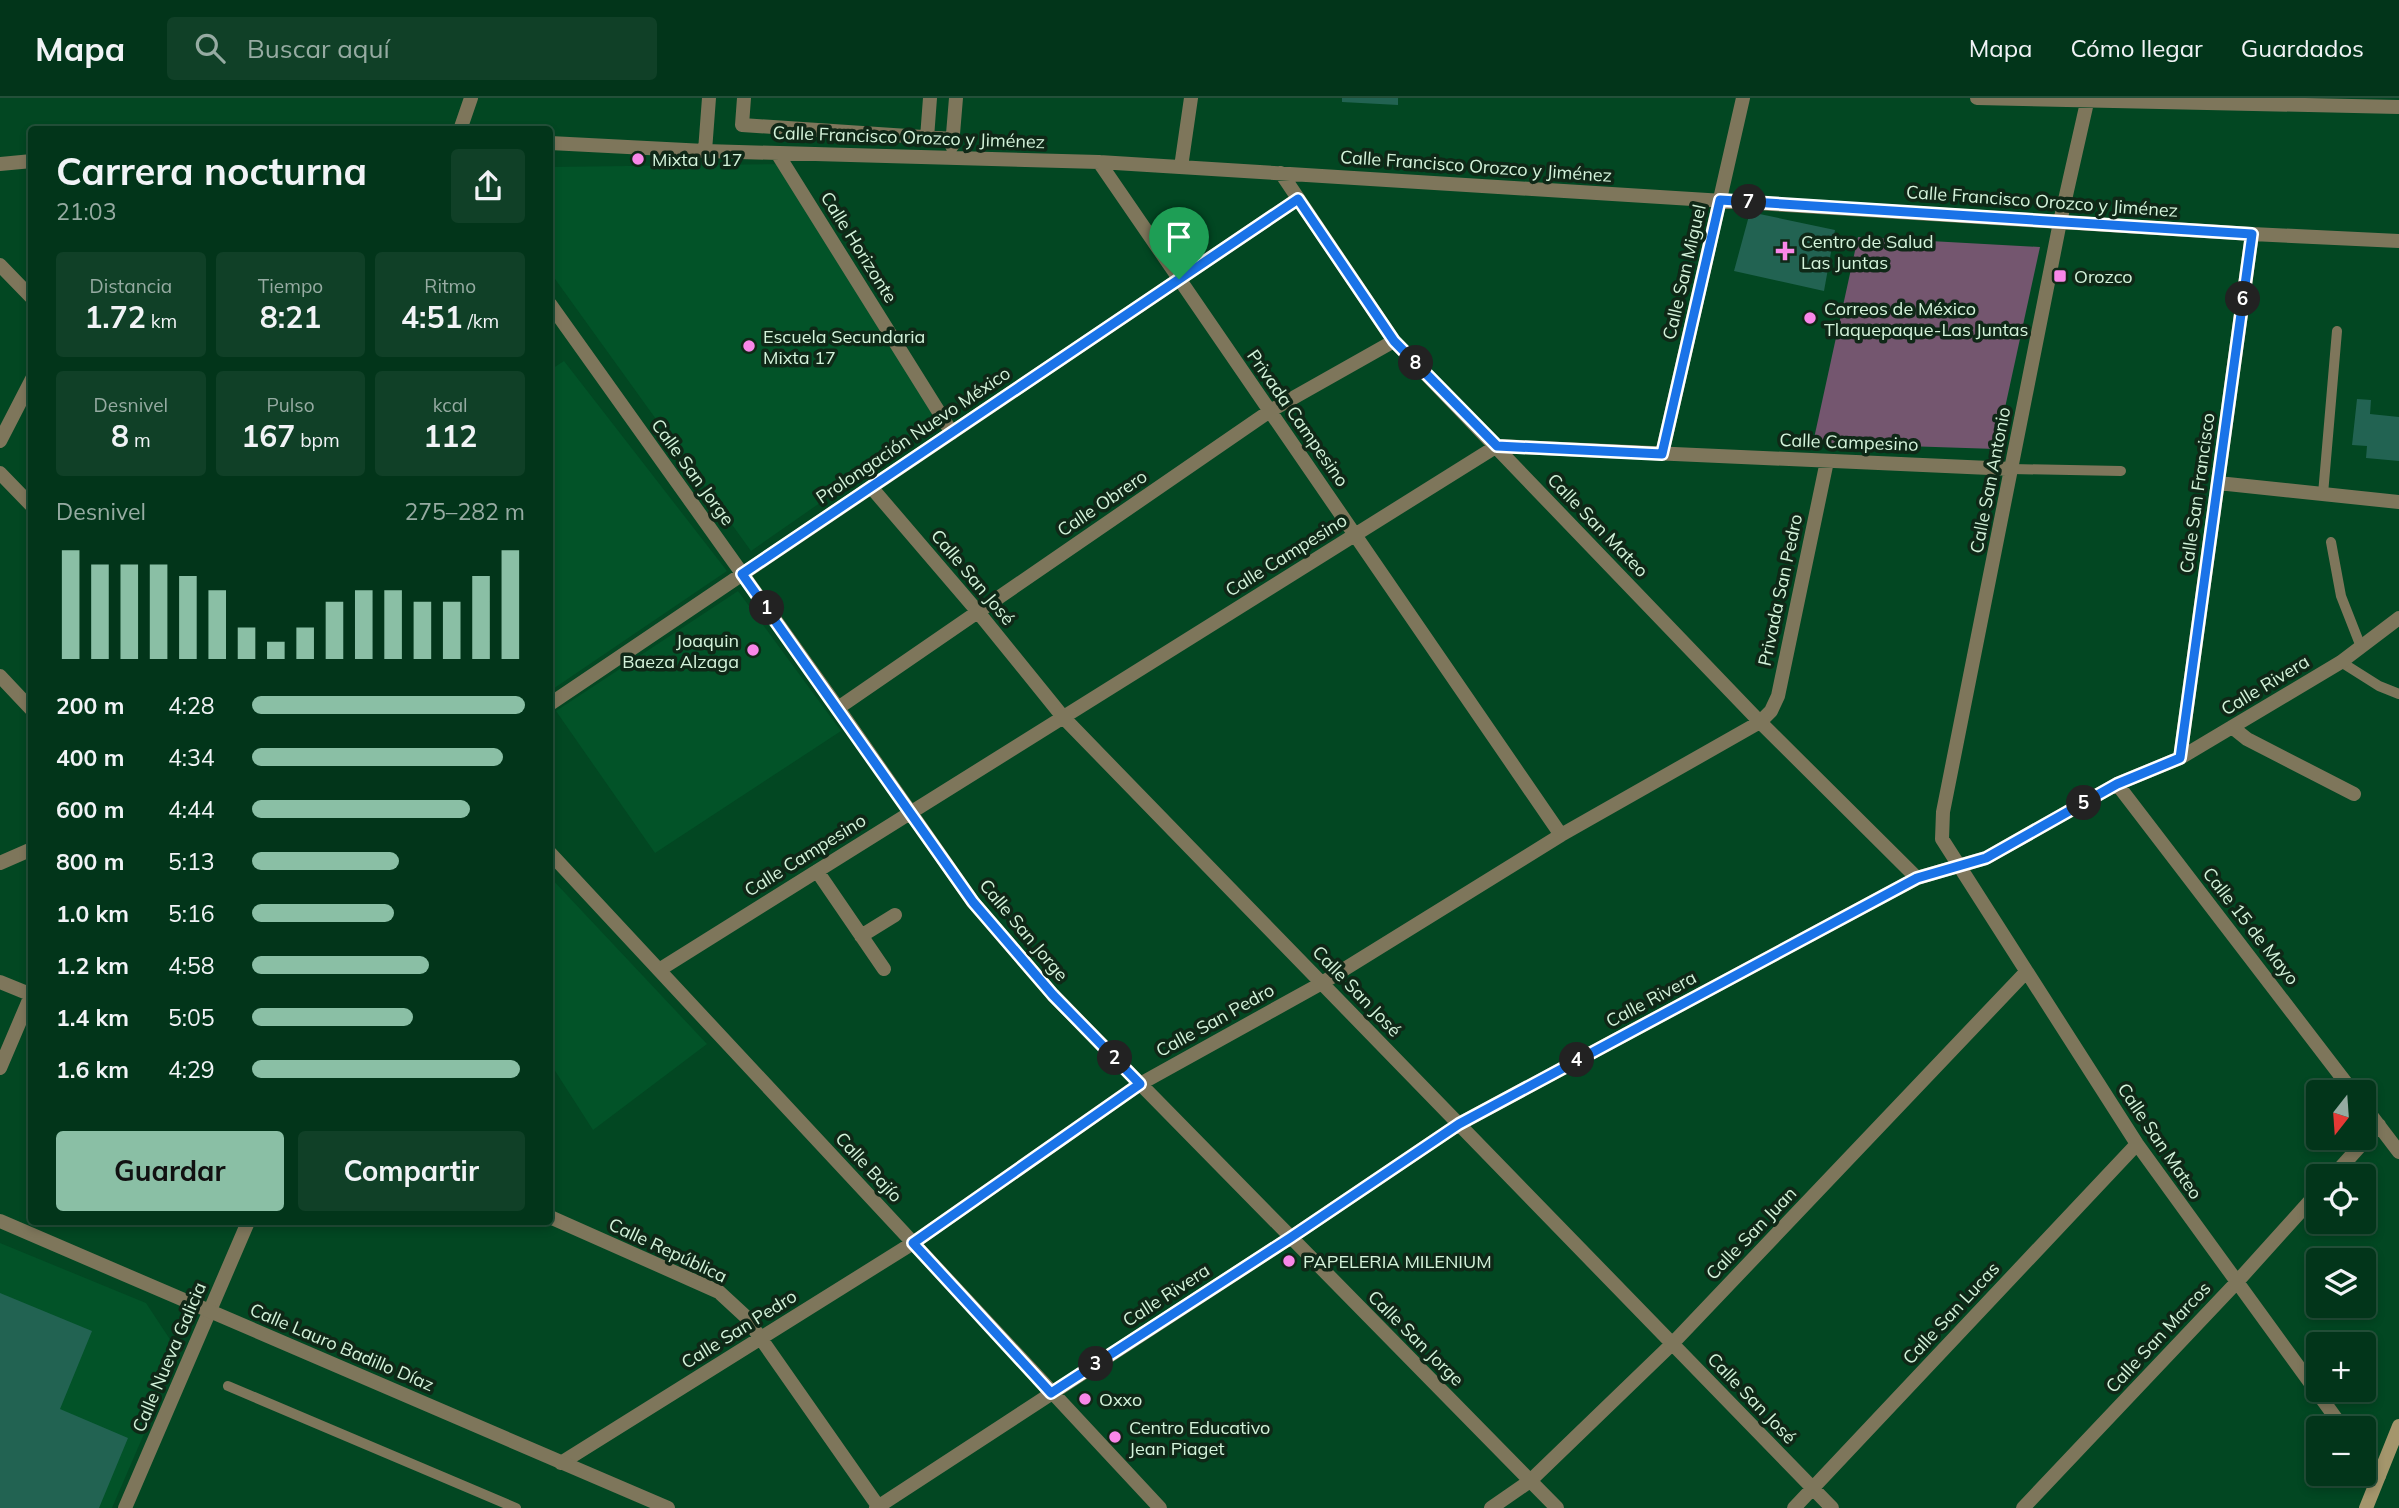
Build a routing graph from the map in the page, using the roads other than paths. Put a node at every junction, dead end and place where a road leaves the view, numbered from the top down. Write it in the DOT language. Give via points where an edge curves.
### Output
graph roads {
  1 [pos="471,98"];
  2 [pos="709,98"];
  3 [pos="744,98"];
  4 [pos="930,98"];
  5 [pos="956,98"];
  6 [pos="1191,98"];
  7 [pos="1743,98"];
  8 [pos="1978,98"];
  9 [pos="2087,99"];
  10 [pos="2399,107"];
  11 [pos="461,126"];
  12 [pos="928,138"];
  13 [pos="953,139"];
  14 [pos="553,144"];
  15 [pos="705,151"];
  16 [pos="778,153"];
  17 [pos="952,158"];
  18 [pos="28,161"];
  19 [pos="1098,162"];
  20 [pos="0,164"];
  21 [pos="1181,167"];
  22 [pos="1281,173"];
  23 [pos="1298,199"];
  24 [pos="1720,200"];
  25 [pos="2060,222"];
  26 [pos="2252,234"];
  27 [pos="2399,241"];
  28 [pos="0,265"];
  29 [pos="1179,279"];
  30 [pos="28,294"];
  31 [pos="553,308"];
  32 [pos="2337,331"];
  33 [pos="1394,341"];
  34 [pos="28,387"];
  35 [pos="1270,411"];
  36 [pos="951,433"];
  37 [pos="0,441"];
  38 [pos="1497,446"];
  39 [pos="1662,454"];
  40 [pos="1827,461"];
  41 [pos="2012,469"];
  42 [pos="2121,471"];
  43 [pos="0,473"];
  44 [pos="2218,483"];
  45 [pos="871,487"];
  46 [pos="2323,494"];
  47 [pos="28,502"];
  48 [pos="2399,502"];
  49 [pos="1355,535"];
  50 [pos="2331,542"];
  51 [pos="742,574"];
  52 [pos="978,612"];
  53 [pos="2399,618"];
  54 [pos="2361,647"];
  55 [pos="2341,662"];
  56 [pos="0,676"];
  57 [pos="2399,694"];
  58 [pos="553,702"];
  59 [pos="28,705"];
  60 [pos="838,708"];
  61 [pos="1063,717"];
  62 [pos="1760,722"];
  63 [pos="2232,727"];
  64 [pos="2180,758"];
  65 [pos="2117,784"];
  66 [pos="2354,794"];
  67 [pos="910,812"];
  68 [pos="1561,835"];
  69 [pos="28,851"];
  70 [pos="553,856"];
  71 [pos="0,863"];
  72 [pos="1958,866"];
  73 [pos="817,871"];
  74 [pos="1917,878"];
  75 [pos="895,915"];
  76 [pos="861,936"];
  77 [pos="884,969"];
  78 [pos="659,970"];
  79 [pos="2026,972"];
  80 [pos="0,982"];
  81 [pos="1322,983"];
  82 [pos="28,993"];
  83 [pos="28,1001"];
  84 [pos="0,1068"];
  85 [pos="2345,1080"];
  86 [pos="1140,1084"];
  87 [pos="2376,1121"];
  88 [pos="1459,1124"];
  89 [pos="2379,1125"];
  90 [pos="2137,1144"];
  91 [pos="2399,1152"];
  92 [pos="2344,1164"];
  93 [pos="2306,1205"];
  94 [pos="553,1218"];
  95 [pos="0,1221"];
  96 [pos="247,1225"];
  97 [pos="1290,1238"];
  98 [pos="913,1243"];
  99 [pos="2236,1283"];
  100 [pos="209,1311"];
  101 [pos="760,1338"];
  102 [pos="1672,1344"];
  103 [pos="228,1386"];
  104 [pos="1051,1393"];
  105 [pos="2334,1416"];
  106 [pos="2399,1426"];
  107 [pos="561,1463"];
  108 [pos="2376,1472"];
  109 [pos="2379,1476"];
  110 [pos="1530,1481"];
  111 [pos="1813,1488"];
  112 [pos="877,1507"];
  113 [pos="125,1508"];
  114 [pos="516,1508"];
  115 [pos="668,1508"];
  116 [pos="1160,1508"];
  117 [pos="1491,1508"];
  118 [pos="1557,1508"];
  119 [pos="1794,1508"];
  120 [pos="1832,1508"];
  121 [pos="2023,1508"];
  122 [pos="2366,1508"];
  1 -- 11 [label="street"];
  2 -- 15 [label="street"];
  3 -- 12 [label="street" via="742,125"];
  4 -- 12 [label="street"];
  5 -- 13 [label="street"];
  6 -- 21 [label="street"];
  7 -- 24 [label="street, Calle San Miguel"];
  8 -- 9 [label="street"];
  9 -- 10 [label="street"];
  9 -- 25 [label="street, Calle San Antonio"];
  12 -- 13 [label="street"];
  13 -- 17 [label="street"];
  14 -- 15 [label="street, Calle Francisco Orozco y Jiménez"];
  15 -- 16 [label="street, Calle Francisco Orozco y Jiménez"];
  16 -- 17 [label="street, Calle Francisco Orozco y Jiménez"];
  16 -- 36 [label="street, Calle Horizonte"];
  17 -- 19 [label="street, Calle Francisco Orozco y Jiménez"];
  18 -- 20 [label="street"];
  19 -- 21 [label="street, Calle Francisco Orozco y Jiménez"];
  19 -- 29 [label="street, Privada Campesino"];
  21 -- 22 [label="street, Calle Francisco Orozco y Jiménez"];
  22 -- 23 [label="street, Calle San Mateo"];
  22 -- 24 [label="street, Calle Francisco Orozco y Jiménez"];
  23 -- 29 [label="street, Prolongación Nuevo México"];
  23 -- 33 [label="street, Calle San Mateo"];
  24 -- 25 [label="street, Calle Francisco Orozco y Jiménez"];
  24 -- 39 [label="street, Calle San Miguel"];
  25 -- 26 [label="street, Calle Francisco Orozco y Jiménez"];
  25 -- 41 [label="street, Calle San Antonio"];
  26 -- 27 [label="street, Calle Francisco Orozco y Jiménez"];
  26 -- 44 [label="street, Calle San Francisco"];
  28 -- 30 [label="street"];
  29 -- 35 [label="street, Privada Campesino"];
  29 -- 36 [label="street, Prolongación Nuevo México"];
  31 -- 51 [label="street, Calle San Jorge"];
  32 -- 46 [label="lane"];
  33 -- 35 [label="street, Calle Obrero"];
  33 -- 38 [label="street, Calle San Mateo"];
  34 -- 37 [label="street"];
  35 -- 49 [label="street, Privada Campesino"];
  35 -- 52 [label="street, Calle Obrero"];
  36 -- 45 [label="street, Prolongación Nuevo México"];
  38 -- 39 [label="street, Calle Campesino"];
  38 -- 49 [label="street, Calle Campesino"];
  38 -- 62 [label="street, Calle San Mateo"];
  39 -- 40 [label="street, Calle Campesino"];
  40 -- 41 [label="street, Calle Campesino"];
  40 -- 62 [label="street, Privada San Pedro" via="1778,696"];
  41 -- 42 [label="lane"];
  41 -- 72 [label="street, Calle San Antonio" via="1943,812 1942,839"];
  43 -- 47 [label="street"];
  44 -- 46 [label="street"];
  44 -- 64 [label="street, Calle San Francisco"];
  45 -- 51 [label="street, Prolongación Nuevo México"];
  45 -- 52 [label="street, Calle San José"];
  46 -- 48 [label="street"];
  49 -- 61 [label="street, Calle Campesino"];
  49 -- 68 [label="street, Privada Campesino"];
  50 -- 54 [label="lane" via="2341,596"];
  51 -- 58 [label="street, Prolongación Nuevo México"];
  51 -- 60 [label="street, Calle San Jorge"];
  52 -- 60 [label="street, Calle Obrero"];
  52 -- 61 [label="street, Calle San José"];
  53 -- 54 [label="street, Calle Rivera"];
  54 -- 55 [label="street, Calle Rivera"];
  55 -- 57 [label="lane"];
  55 -- 63 [label="street, Calle Rivera"];
  56 -- 59 [label="street"];
  60 -- 67 [label="street, Calle San Jorge"];
  61 -- 67 [label="street, Calle Campesino"];
  61 -- 81 [label="street, Calle San José"];
  62 -- 68 [label="street, Calle San Pedro"];
  62 -- 74 [label="street, Calle San Mateo"];
  63 -- 64 [label="street, Calle Rivera"];
  63 -- 66 [label="street"];
  64 -- 65 [label="street, Calle Rivera"];
  65 -- 72 [label="street, Calle Rivera" via="1986,858"];
  65 -- 85 [label="street, Calle 15 de Mayo"];
  67 -- 73 [label="street, Calle Campesino"];
  67 -- 86 [label="street, Calle San Jorge" via="973,902 1053,995"];
  68 -- 81 [label="street, Calle San Pedro"];
  69 -- 71 [label="street"];
  70 -- 78 [label="street, Calle Bajío"];
  72 -- 74 [label="street, Calle Rivera"];
  72 -- 79 [label="street, Calle San Mateo"];
  73 -- 76 [label="street"];
  73 -- 78 [label="street, Calle Campesino"];
  74 -- 88 [label="street, Calle Rivera"];
  75 -- 76 [label="street"];
  76 -- 77 [label="street"];
  78 -- 98 [label="street, Calle Bajío"];
  79 -- 90 [label="street, Calle San Mateo"];
  79 -- 102 [label="street, Calle San Juan"];
  80 -- 82 [label="street"];
  81 -- 86 [label="street, Calle San Pedro"];
  81 -- 88 [label="street, Calle San José"];
  83 -- 84 [label="street"];
  86 -- 97 [label="street, Calle San Jorge"];
  86 -- 98 [label="street, Calle San Pedro"];
  87 -- 89 [label="street"];
  88 -- 97 [label="street, Calle Rivera"];
  88 -- 102 [label="street, Calle San José"];
  89 -- 91 [label="street"];
  89 -- 92 [label="street"];
  90 -- 99 [label="street, Calle San Mateo"];
  90 -- 111 [label="street, Calle San Lucas"];
  93 -- 99 [label="street, Calle San Marcos"];
  94 -- 101 [label="street, Calle República" via="719,1292 745,1315"];
  95 -- 100 [label="street, Calle Lauro Badillo Díaz"];
  96 -- 100 [label="street, Calle Nueva Galicia"];
  97 -- 104 [label="street, Calle Rivera"];
  97 -- 110 [label="street, Calle San Jorge"];
  98 -- 101 [label="street, Calle San Pedro"];
  98 -- 104 [label="street, Calle Bajío"];
  99 -- 105 [label="street, Calle San Mateo"];
  99 -- 121 [label="street, Calle San Marcos"];
  100 -- 107 [label="street, Calle Lauro Badillo Díaz"];
  100 -- 113 [label="street, Calle Nueva Galicia"];
  101 -- 107 [label="street, Calle San Pedro"];
  101 -- 112 [label="street, Calle República"];
  102 -- 110 [label="street, Calle San Juan"];
  102 -- 111 [label="street, Calle San José"];
  103 -- 114 [label="lane"];
  104 -- 112 [label="street, Calle Rivera"];
  104 -- 116 [label="street, Calle Bajío"];
  106 -- 109 [label="main road"];
  107 -- 115 [label="street, Calle Lauro Badillo Díaz"];
  108 -- 109 [label="street"];
  109 -- 122 [label="main road"];
  110 -- 117 [label="street, Calle San Juan"];
  110 -- 118 [label="street, Calle San Jorge"];
  111 -- 119 [label="street, Calle San Lucas"];
  111 -- 120 [label="street, Calle San José"];
}
